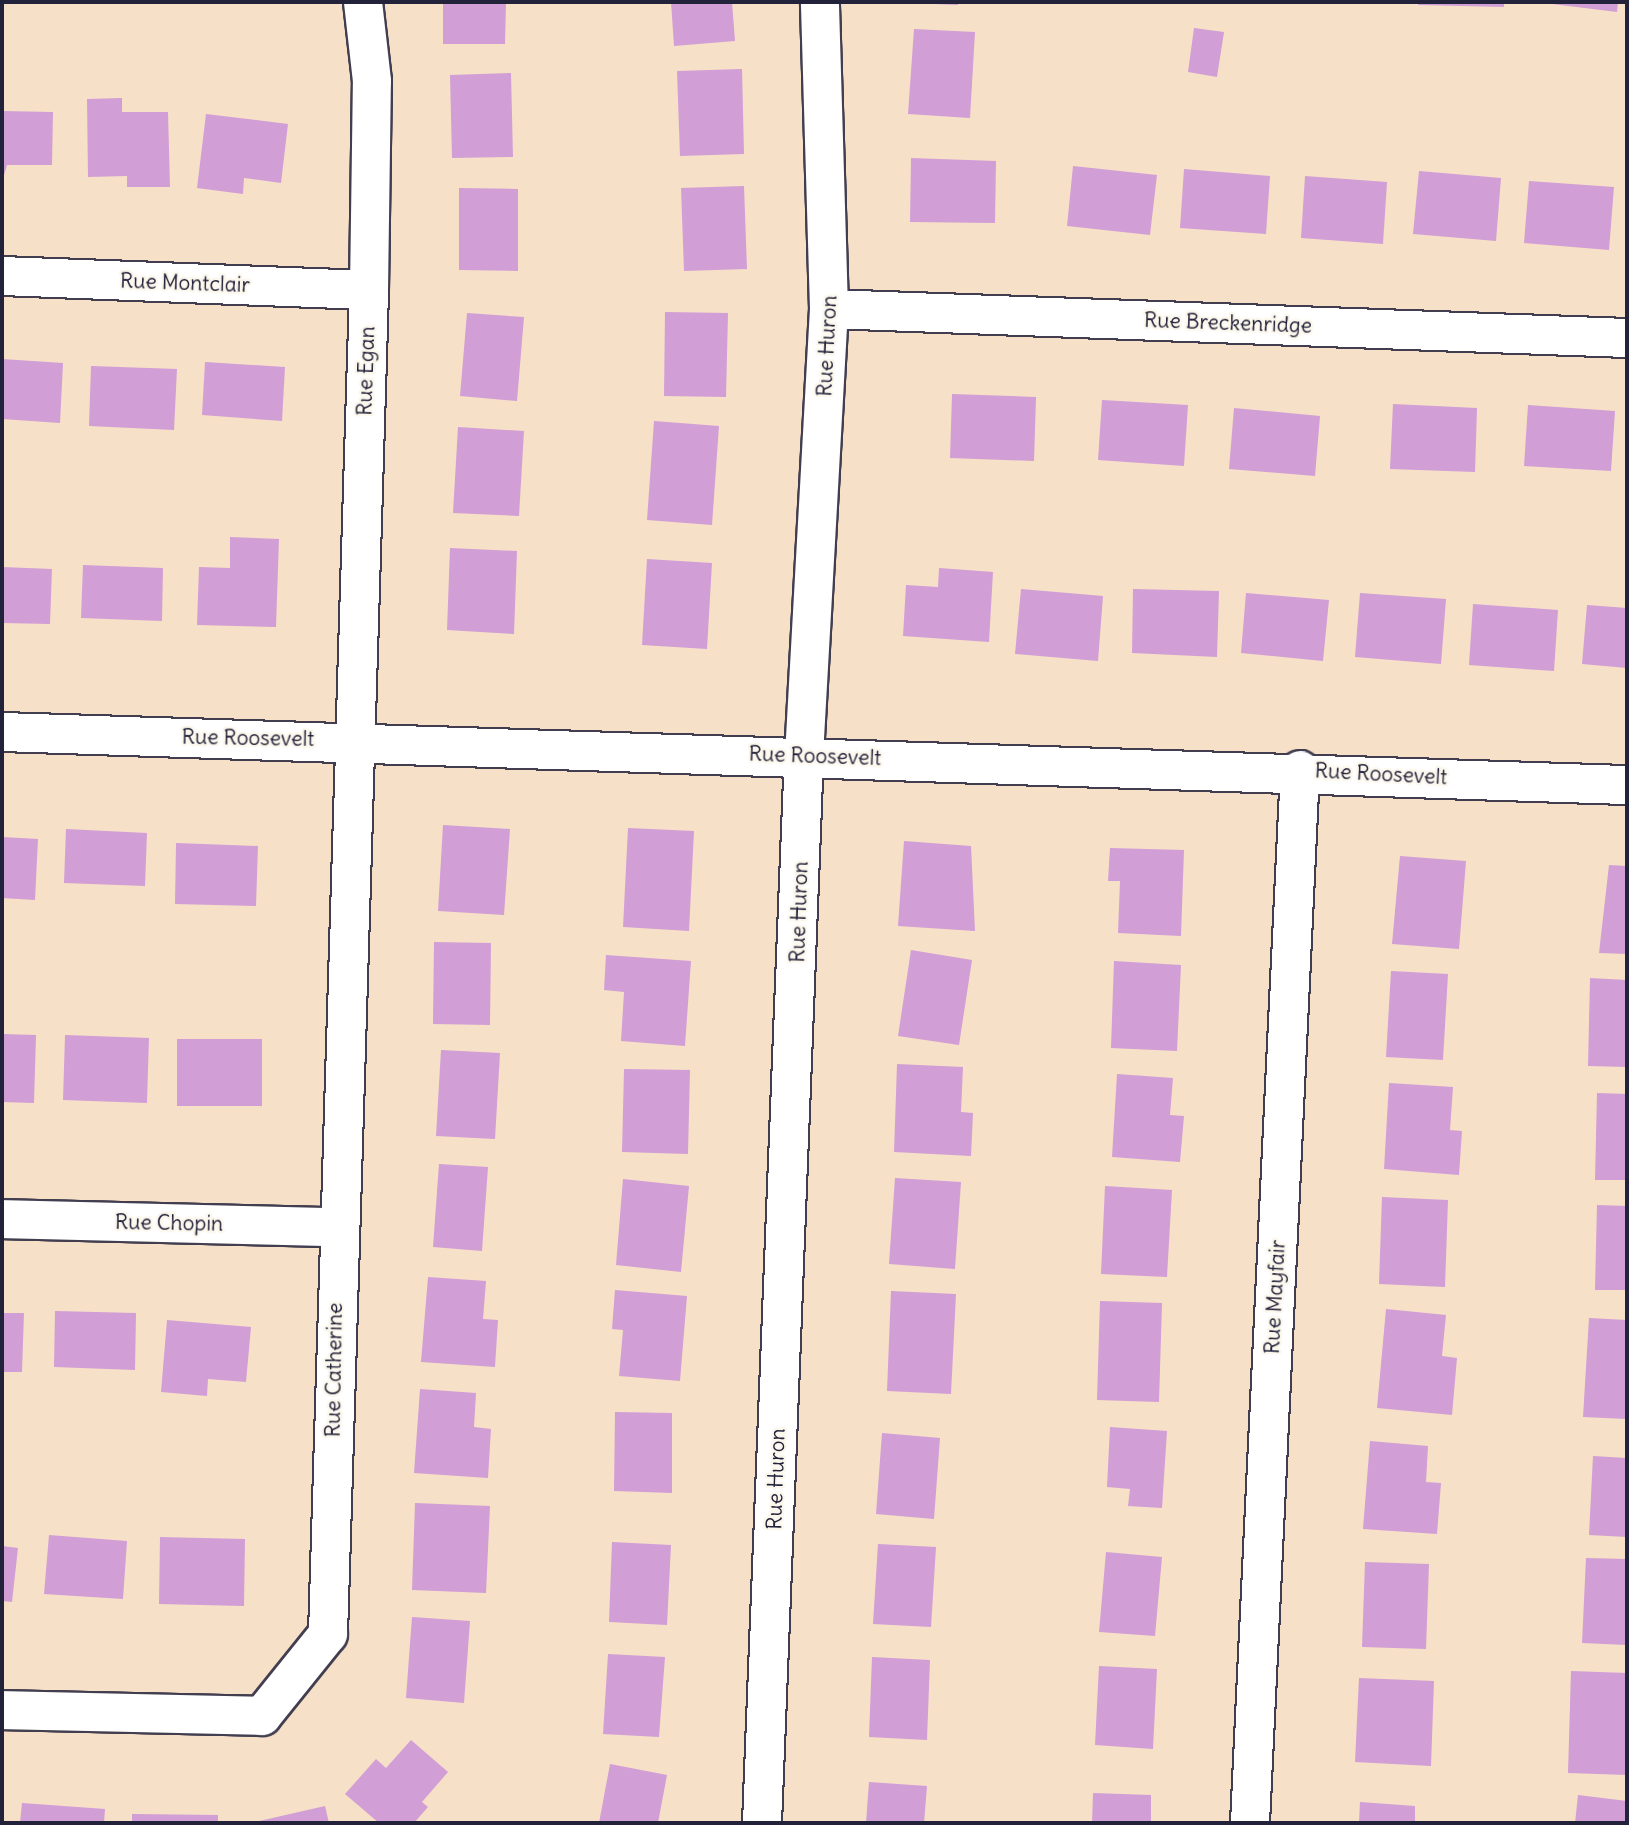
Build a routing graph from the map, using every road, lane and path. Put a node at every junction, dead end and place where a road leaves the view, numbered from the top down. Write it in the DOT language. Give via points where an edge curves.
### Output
graph roads {
  1 [pos="363,2"];
  2 [pos="820,2"];
  3 [pos="2,275"];
  4 [pos="369,290"];
  5 [pos="829,309"];
  6 [pos="1627,338"];
  7 [pos="2,732"];
  8 [pos="354,740"];
  9 [pos="804,756"];
  10 [pos="1300,770"];
  11 [pos="1627,785"];
  12 [pos="2,1219"];
  13 [pos="337,1227"];
  14 [pos="2,1710"];
  15 [pos="762,1823"];
  16 [pos="1250,1823"];
  1 -- 4 [label="street, Rue Egan" via="372,81"];
  2 -- 5 [label="street, Rue Huron"];
  3 -- 4 [label="street, Rue Montclair"];
  4 -- 8 [label="street, Rue Egan"];
  5 -- 6 [label="street, Rue Breckenridge"];
  5 -- 9 [label="street, Rue Huron"];
  7 -- 8 [label="street, Rue Roosevelt"];
  8 -- 9 [label="street, Rue Roosevelt"];
  8 -- 13 [label="street, Rue Catherine"];
  9 -- 10 [label="street, Rue Roosevelt"];
  9 -- 15 [label="street, Rue Huron"];
  10 -- 11 [label="street, Rue Roosevelt"];
  10 -- 16 [label="street, Rue Mayfair"];
  12 -- 13 [label="street, Rue Chopin"];
  13 -- 14 [label="street, Rue Catherine" via="328,1634 262,1716"];
}
